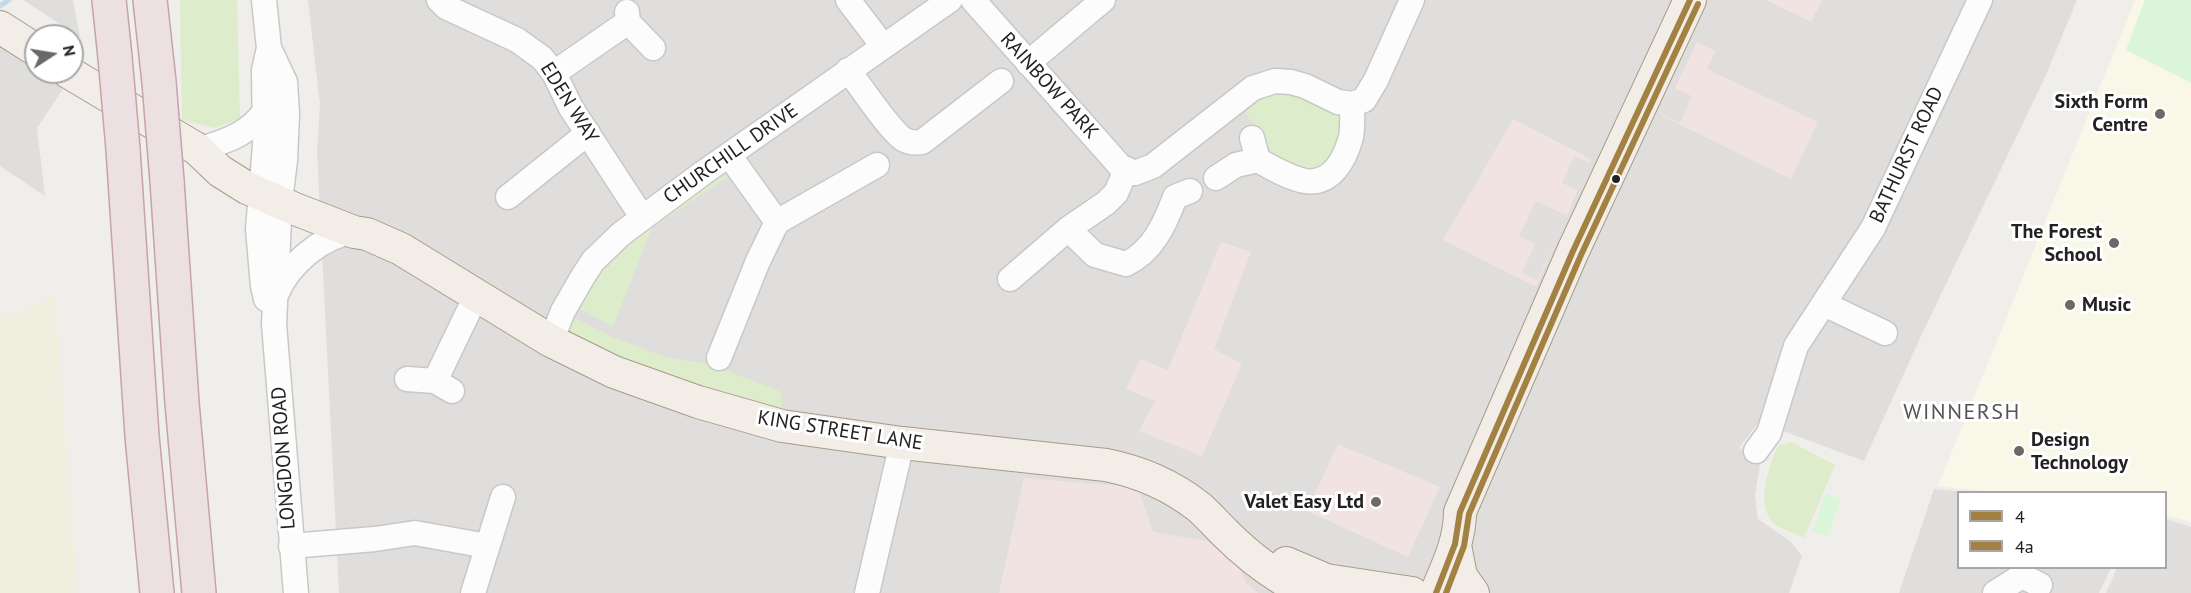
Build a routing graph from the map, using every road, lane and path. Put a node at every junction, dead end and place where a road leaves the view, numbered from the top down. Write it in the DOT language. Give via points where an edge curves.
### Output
graph roads {
  1 [pos="109,0"];
  2 [pos="150,0"];
  3 [pos="264,0"];
  4 [pos="439,0"];
  5 [pos="848,0"];
  6 [pos="950,0"];
  7 [pos="973,0"];
  8 [pos="1103,0"];
  9 [pos="1412,0"];
  10 [pos="1690,0"];
  11 [pos="1980,0"];
  12 [pos="0,27"];
  13 [pos="24,42"];
  14 [pos="883,46"];
  15 [pos="270,48"];
  16 [pos="653,48"];
  17 [pos="1028,63"];
  18 [pos="849,70"];
  19 [pos="554,73"];
  20 [pos="84,81"];
  21 [pos="1001,81"];
  22 [pos="1352,104"];
  23 [pos="265,111"];
  24 [pos="588,133"];
  25 [pos="201,148"];
  26 [pos="729,155"];
  27 [pos="877,165"];
  28 [pos="1126,170"];
  29 [pos="1216,178"];
  30 [pos="272,187"];
  31 [pos="1176,189"];
  32 [pos="506,198"];
  33 [pos="642,217"];
  34 [pos="777,222"];
  35 [pos="1068,230"];
  36 [pos="361,233"];
  37 [pos="1010,279"];
  38 [pos="277,294"];
  39 [pos="476,296"];
  40 [pos="1824,304"];
  41 [pos="274,324"];
  42 [pos="1885,333"];
  43 [pos="551,341"];
  44 [pos="719,358"];
  45 [pos="407,379"];
  46 [pos="902,443"];
  47 [pos="1756,451"];
  48 [pos="503,497"];
  49 [pos="1460,512"];
  50 [pos="1226,534"];
  51 [pos="291,546"];
  52 [pos="487,546"];
  53 [pos="1455,546"];
  54 [pos="2029,576"];
  55 [pos="157,593"];
  56 [pos="199,593"];
  57 [pos="296,593"];
  58 [pos="472,593"];
  59 [pos="867,593"];
  60 [pos="1308,593"];
  61 [pos="1412,593"];
  62 [pos="1436,593"];
  63 [pos="1473,593"];
  64 [pos="1995,593"];
  1 -- 55 [label="highway, bridge"];
  2 -- 56 [label="highway, bridge"];
  3 -- 15 [label="street"];
  4 -- 19 [label="street, EDEN WAY" via="446,7 517,40 542,58"];
  5 -- 14 [label="street"];
  6 -- 14 [label="street, CHURCHILL DRIVE"];
  7 -- 17 [label="street, RAINBOW PARK"];
  8 -- 17 [label="street"];
  9 -- 22 [label="street" via="1376,80 1364,100"];
  10 -- 49 [label="main road" via="1573,251"];
  11 -- 40 [label="street, BATHURST ROAD" via="1873,228"];
  12 -- 13 [label="main road"];
  14 -- 18 [label="street, CHURCHILL DRIVE"];
  15 -- 23 [label="street" via="264,70"];
  15 -- 30 [label="street" via="285,82 286,98 286,149"];
  16 -- 19 [label="street" via="628,17"];
  17 -- 28 [label="street, RAINBOW PARK"];
  18 -- 21 [label="street" via="895,131 912,143 922,142"];
  18 -- 26 [label="street, CHURCHILL DRIVE"];
  19 -- 24 [label="street, EDEN WAY"];
  20 -- 25 [label="main road, KING STREET LANE"];
  22 -- 28 [label="street" via="1338,102 1305,86 1275,81 1253,88 1153,166 1135,173"];
  22 -- 29 [label="street" via="1351,136 1337,170 1324,179 1306,181 1276,170 1255,149"];
  23 -- 25 [label="street" via="242,134"];
  23 -- 30 [label="street"];
  24 -- 32 [label="street"];
  24 -- 33 [label="street, EDEN WAY"];
  25 -- 30 [label="main road, KING STREET LANE" via="220,171"];
  26 -- 33 [label="street, CHURCHILL DRIVE"];
  26 -- 34 [label="street"];
  27 -- 34 [label="street"];
  28 -- 35 [label="street" via="1116,193"];
  30 -- 36 [label="main road, KING STREET LANE" via="340,212"];
  30 -- 38 [label="street, LONGDON ROAD"];
  30 -- 41 [label="street, LONGDON ROAD" via="259,217 259,253"];
  31 -- 35 [label="street" via="1160,232 1140,257 1126,264 1095,255"];
  33 -- 43 [label="street, CHURCHILL DRIVE" via="592,261"];
  34 -- 44 [label="street"];
  35 -- 37 [label="street"];
  36 -- 38 [label="street" via="338,235 308,255 287,274"];
  36 -- 39 [label="main road, KING STREET LANE" via="401,249"];
  38 -- 41 [label="street, LONGDON ROAD"];
  39 -- 43 [label="main road, KING STREET LANE"];
  39 -- 45 [label="street" via="443,386"];
  40 -- 42 [label="street"];
  40 -- 47 [label="street, BATHURST ROAD" via="1796,346 1769,433"];
  41 -- 51 [label="street, LONGDON ROAD"];
  43 -- 46 [label="main road, KING STREET LANE" via="614,372 698,402 782,426"];
  46 -- 50 [label="main road, KING STREET LANE" via="1129,470 1172,489 1202,510"];
  46 -- 59 [label="street"];
  48 -- 52 [label="street"];
  49 -- 53 [label="main road"];
  49 -- 61 [label="main road" via="1439,534"];
  50 -- 60 [label="main road, KING STREET LANE" via="1258,563"];
  50 -- 61 [label="main road, KING STREET LANE" via="1326,579"];
  51 -- 52 [label="street" via="415,533"];
  51 -- 57 [label="street, LONGDON ROAD"];
  52 -- 58 [label="street"];
  53 -- 62 [label="main road"];
  53 -- 63 [label="main road" via="1461,576"];
  54 -- 64 [label="street"];
}
